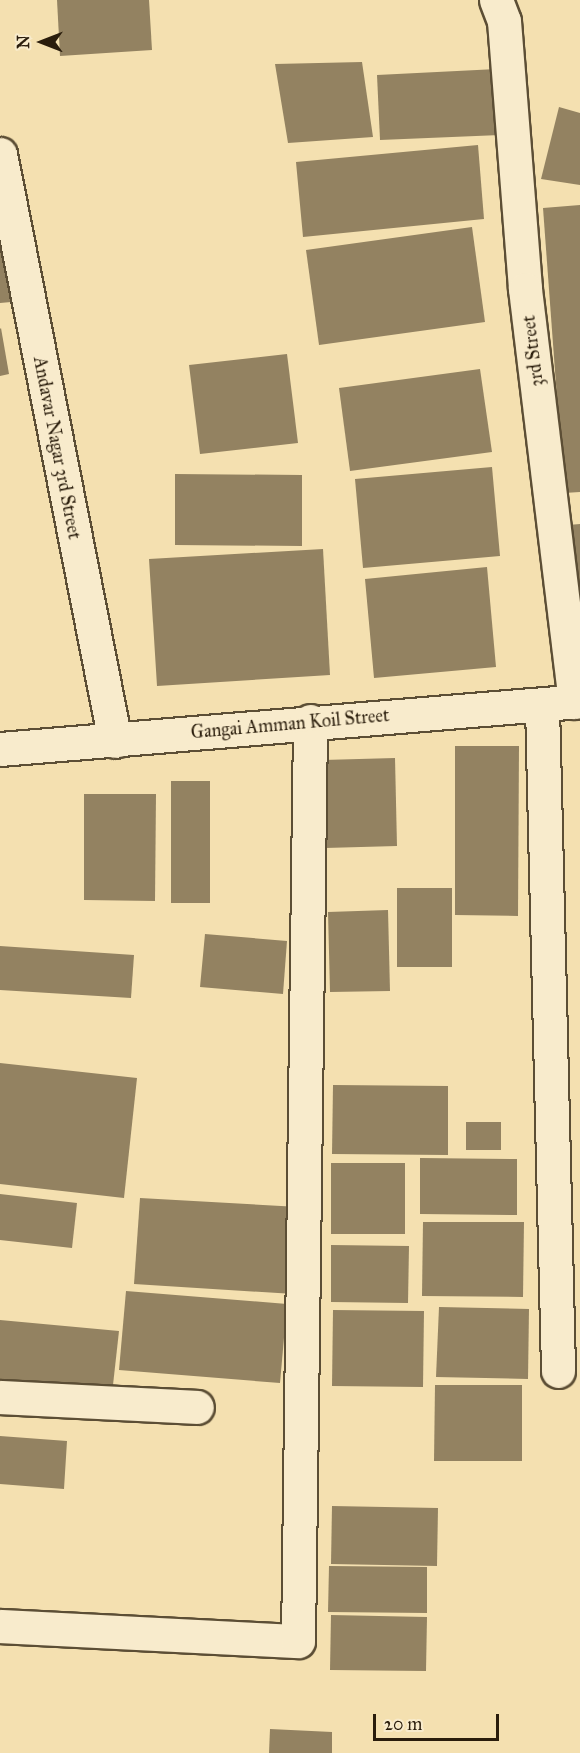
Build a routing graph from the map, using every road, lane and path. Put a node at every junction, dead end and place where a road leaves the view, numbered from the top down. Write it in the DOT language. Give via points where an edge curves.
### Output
graph roads {
  1 [pos="496,0"];
  2 [pos="0,154"];
  3 [pos="6,220"];
  4 [pos="577,702"];
  5 [pos="542,705"];
  6 [pos="310,720"];
  7 [pos="115,741"];
  8 [pos="0,750"];
  9 [pos="558,1371"];
  10 [pos="0,1397"];
  11 [pos="197,1407"];
  12 [pos="0,1626"];
  1 -- 4 [label="street, 3rd Street" via="504,21 525,289"];
  2 -- 3 [label="street, Andavar Nagar 3rd Street"];
  3 -- 7 [label="street, Andavar Nagar 3rd Street"];
  4 -- 5 [label="street, Gangai Amman Koil Street"];
  5 -- 6 [label="street, Gangai Amman Koil Street"];
  5 -- 9 [label="street"];
  6 -- 7 [label="street, Gangai Amman Koil Street"];
  6 -- 12 [label="street" via="298,1641"];
  7 -- 8 [label="street, Gangai Amman Koil Street"];
  10 -- 11 [label="street"];
}
